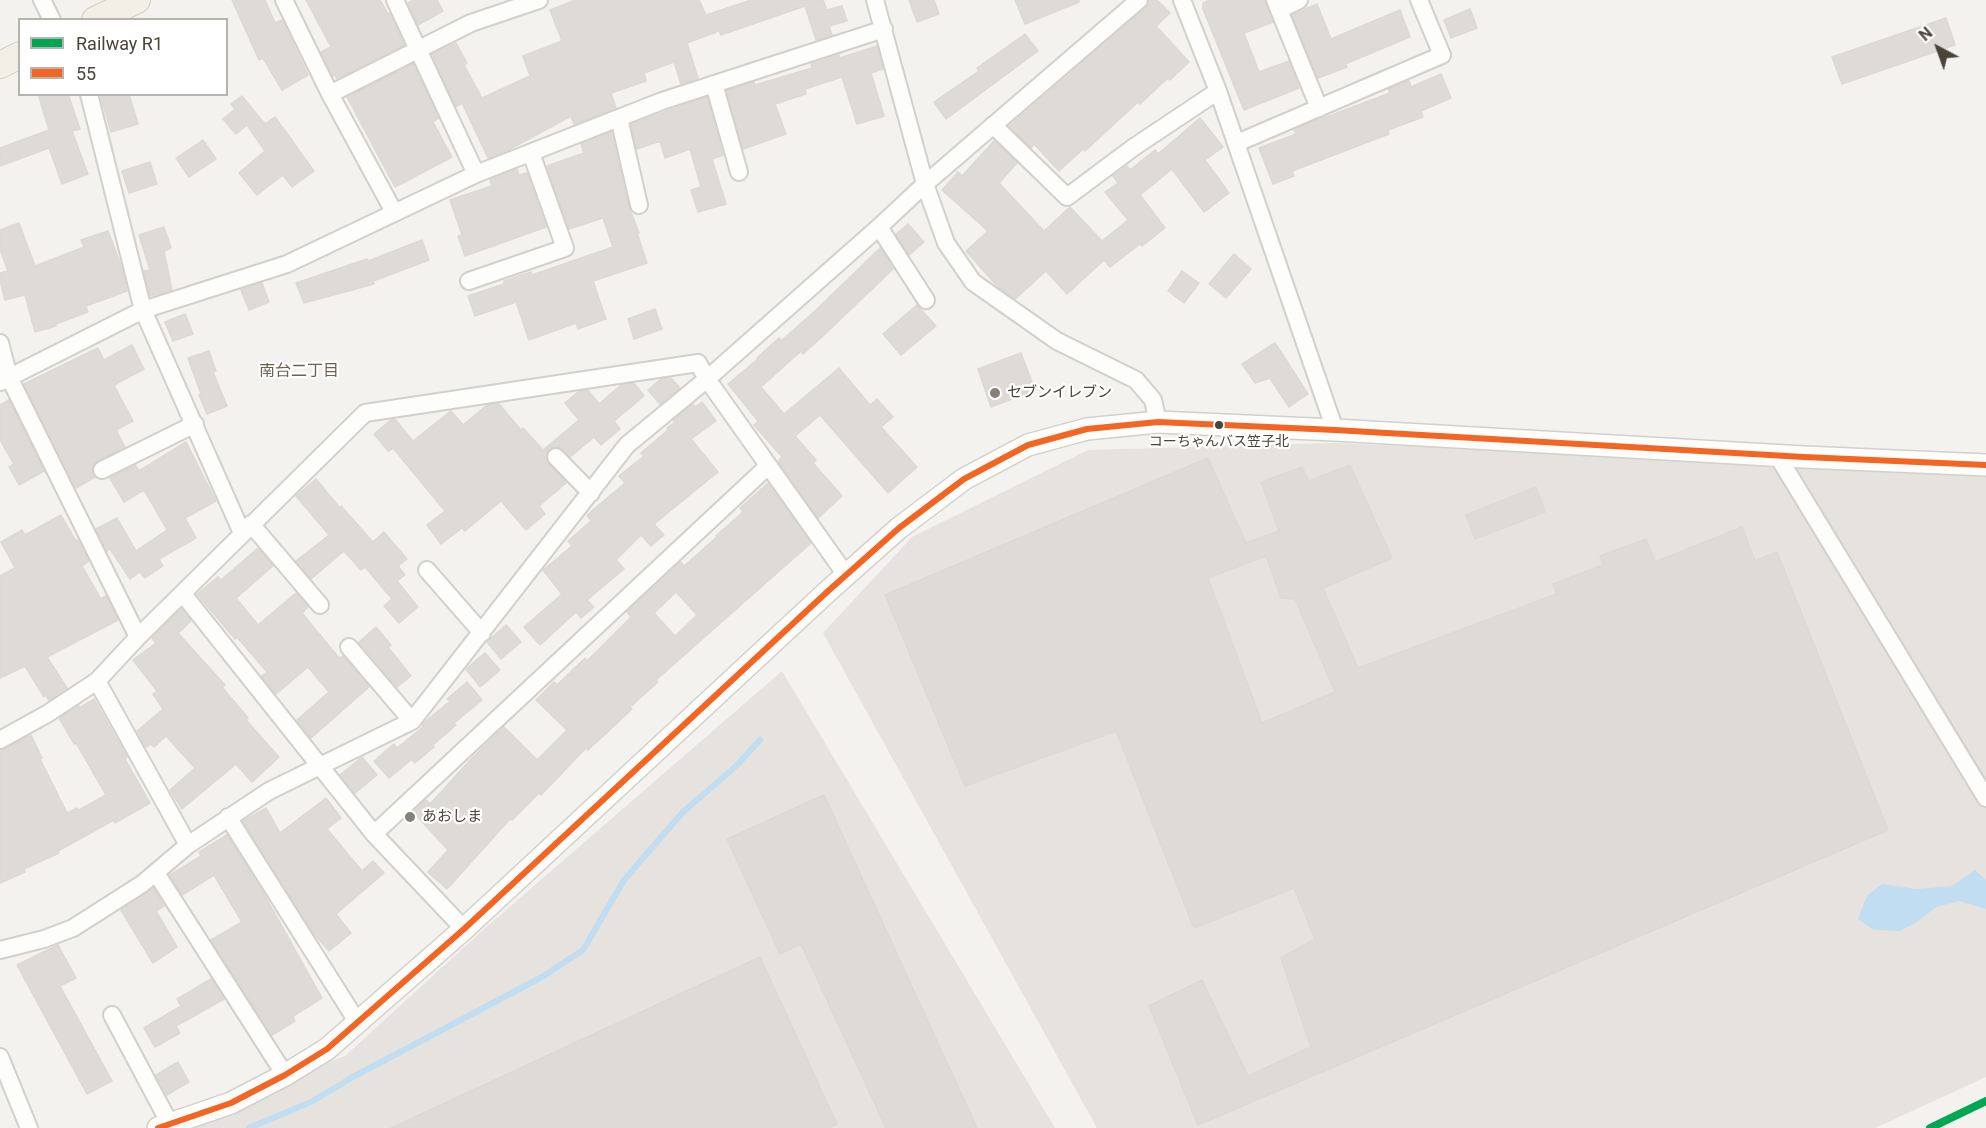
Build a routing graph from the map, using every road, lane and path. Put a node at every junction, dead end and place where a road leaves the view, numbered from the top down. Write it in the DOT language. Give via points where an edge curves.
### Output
graph roads {
  1 [pos="42,0"];
  2 [pos="137,0"];
  3 [pos="284,0"];
  4 [pos="395,0"];
  5 [pos="538,0"];
  6 [pos="875,0"];
  7 [pos="1139,0"];
  8 [pos="1182,0"];
  9 [pos="1299,0"];
  10 [pos="1419,0"];
  11 [pos="1277,5"];
  12 [pos="51,18"];
  13 [pos="99,18"];
  14 [pos="884,29"];
  15 [pos="418,50"];
  16 [pos="18,56"];
  17 [pos="0,65"];
  18 [pos="714,84"];
  19 [pos="1218,90"];
  20 [pos="330,94"];
  21 [pos="90,96"];
  22 [pos="1319,108"];
  23 [pos="619,118"];
  24 [pos="993,125"];
  25 [pos="1237,143"];
  26 [pos="531,153"];
  27 [pos="739,172"];
  28 [pos="476,174"];
  29 [pos="925,184"];
  30 [pos="639,205"];
  31 [pos="394,212"];
  32 [pos="879,227"];
  33 [pos="469,281"];
  34 [pos="926,300"];
  35 [pos="143,310"];
  36 [pos="0,343"];
  37 [pos="707,379"];
  38 [pos="4,380"];
  39 [pos="1158,422"];
  40 [pos="195,424"];
  41 [pos="1335,430"];
  42 [pos="1777,455"];
  43 [pos="556,457"];
  44 [pos="1986,465"];
  45 [pos="768,466"];
  46 [pos="102,470"];
  47 [pos="591,493"];
  48 [pos="246,528"];
  49 [pos="427,570"];
  50 [pos="846,575"];
  51 [pos="183,594"];
  52 [pos="320,605"];
  53 [pos="482,633"];
  54 [pos="138,637"];
  55 [pos="349,647"];
  56 [pos="97,681"];
  57 [pos="412,721"];
  58 [pos="0,740"];
  59 [pos="319,766"];
  60 [pos="1986,798"];
  61 [pos="228,817"];
  62 [pos="374,834"];
  63 [pos="188,845"];
  64 [pos="156,873"];
  65 [pos="464,929"];
  66 [pos="0,950"];
  67 [pos="112,1015"];
  68 [pos="358,1023"];
  69 [pos="0,1057"];
  70 [pos="285,1076"];
  71 [pos="6,1085"];
  72 [pos="164,1126"];
  73 [pos="29,1128"];
  1 -- 12 [label="street"];
  2 -- 13 [label="main road"];
  3 -- 20 [label="street"];
  4 -- 15 [label="street"];
  5 -- 15 [label="street" via="471,23"];
  6 -- 14 [label="street"];
  7 -- 24 [label="street"];
  8 -- 19 [label="street"];
  9 -- 11 [label="street"];
  10 -- 22 [label="street" via="1442,55"];
  11 -- 22 [label="street"];
  14 -- 18 [label="street"];
  14 -- 29 [label="street"];
  15 -- 20 [label="street"];
  15 -- 28 [label="street"];
  16 -- 17 [label="main road"];
  18 -- 23 [label="street"];
  18 -- 27 [label="street"];
  19 -- 24 [label="street" via="1067,197"];
  19 -- 25 [label="street"];
  20 -- 31 [label="street"];
  21 -- 35 [label="street"];
  22 -- 25 [label="street"];
  23 -- 26 [label="street"];
  23 -- 30 [label="street"];
  24 -- 29 [label="street"];
  25 -- 41 [label="street"];
  26 -- 28 [label="street"];
  26 -- 33 [label="street" via="565,248"];
  28 -- 31 [label="street"];
  29 -- 32 [label="street"];
  29 -- 39 [label="street" via="946,243 974,282 1057,341 1136,380 1153,400"];
  31 -- 35 [label="street" via="287,264"];
  32 -- 34 [label="street"];
  32 -- 37 [label="street"];
  35 -- 38 [label="street"];
  35 -- 40 [label="street"];
  36 -- 38 [label="street"];
  37 -- 45 [label="street"];
  37 -- 47 [label="street" via="627,445"];
  37 -- 48 [label="street" via="698,363 365,413"];
  38 -- 54 [label="street"];
  39 -- 41 [label="street"];
  39 -- 50 [label="street" via="1087,429 1028,445 959,483"];
  40 -- 46 [label="street"];
  40 -- 48 [label="street"];
  41 -- 42 [label="street"];
  42 -- 44 [label="street"];
  42 -- 60 [label="street"];
  43 -- 47 [label="street"];
  45 -- 50 [label="street"];
  45 -- 62 [label="street"];
  47 -- 53 [label="street"];
  48 -- 51 [label="street"];
  48 -- 52 [label="street"];
  49 -- 53 [label="street"];
  50 -- 65 [label="street"];
  51 -- 54 [label="street"];
  51 -- 59 [label="street"];
  53 -- 57 [label="street"];
  54 -- 56 [label="street"];
  55 -- 57 [label="street"];
  56 -- 58 [label="street"];
  56 -- 63 [label="street"];
  57 -- 59 [label="street"];
  59 -- 61 [label="street"];
  59 -- 62 [label="street"];
  61 -- 63 [label="street"];
  61 -- 68 [label="street"];
  62 -- 65 [label="street"];
  63 -- 64 [label="street"];
  64 -- 66 [label="street" via="73,928"];
  64 -- 70 [label="street"];
  65 -- 68 [label="street"];
  67 -- 72 [label="street"];
  68 -- 70 [label="street" via="315,1058"];
  69 -- 71 [label="street"];
  70 -- 72 [label="street" via="231,1103"];
  71 -- 73 [label="street"];
}
